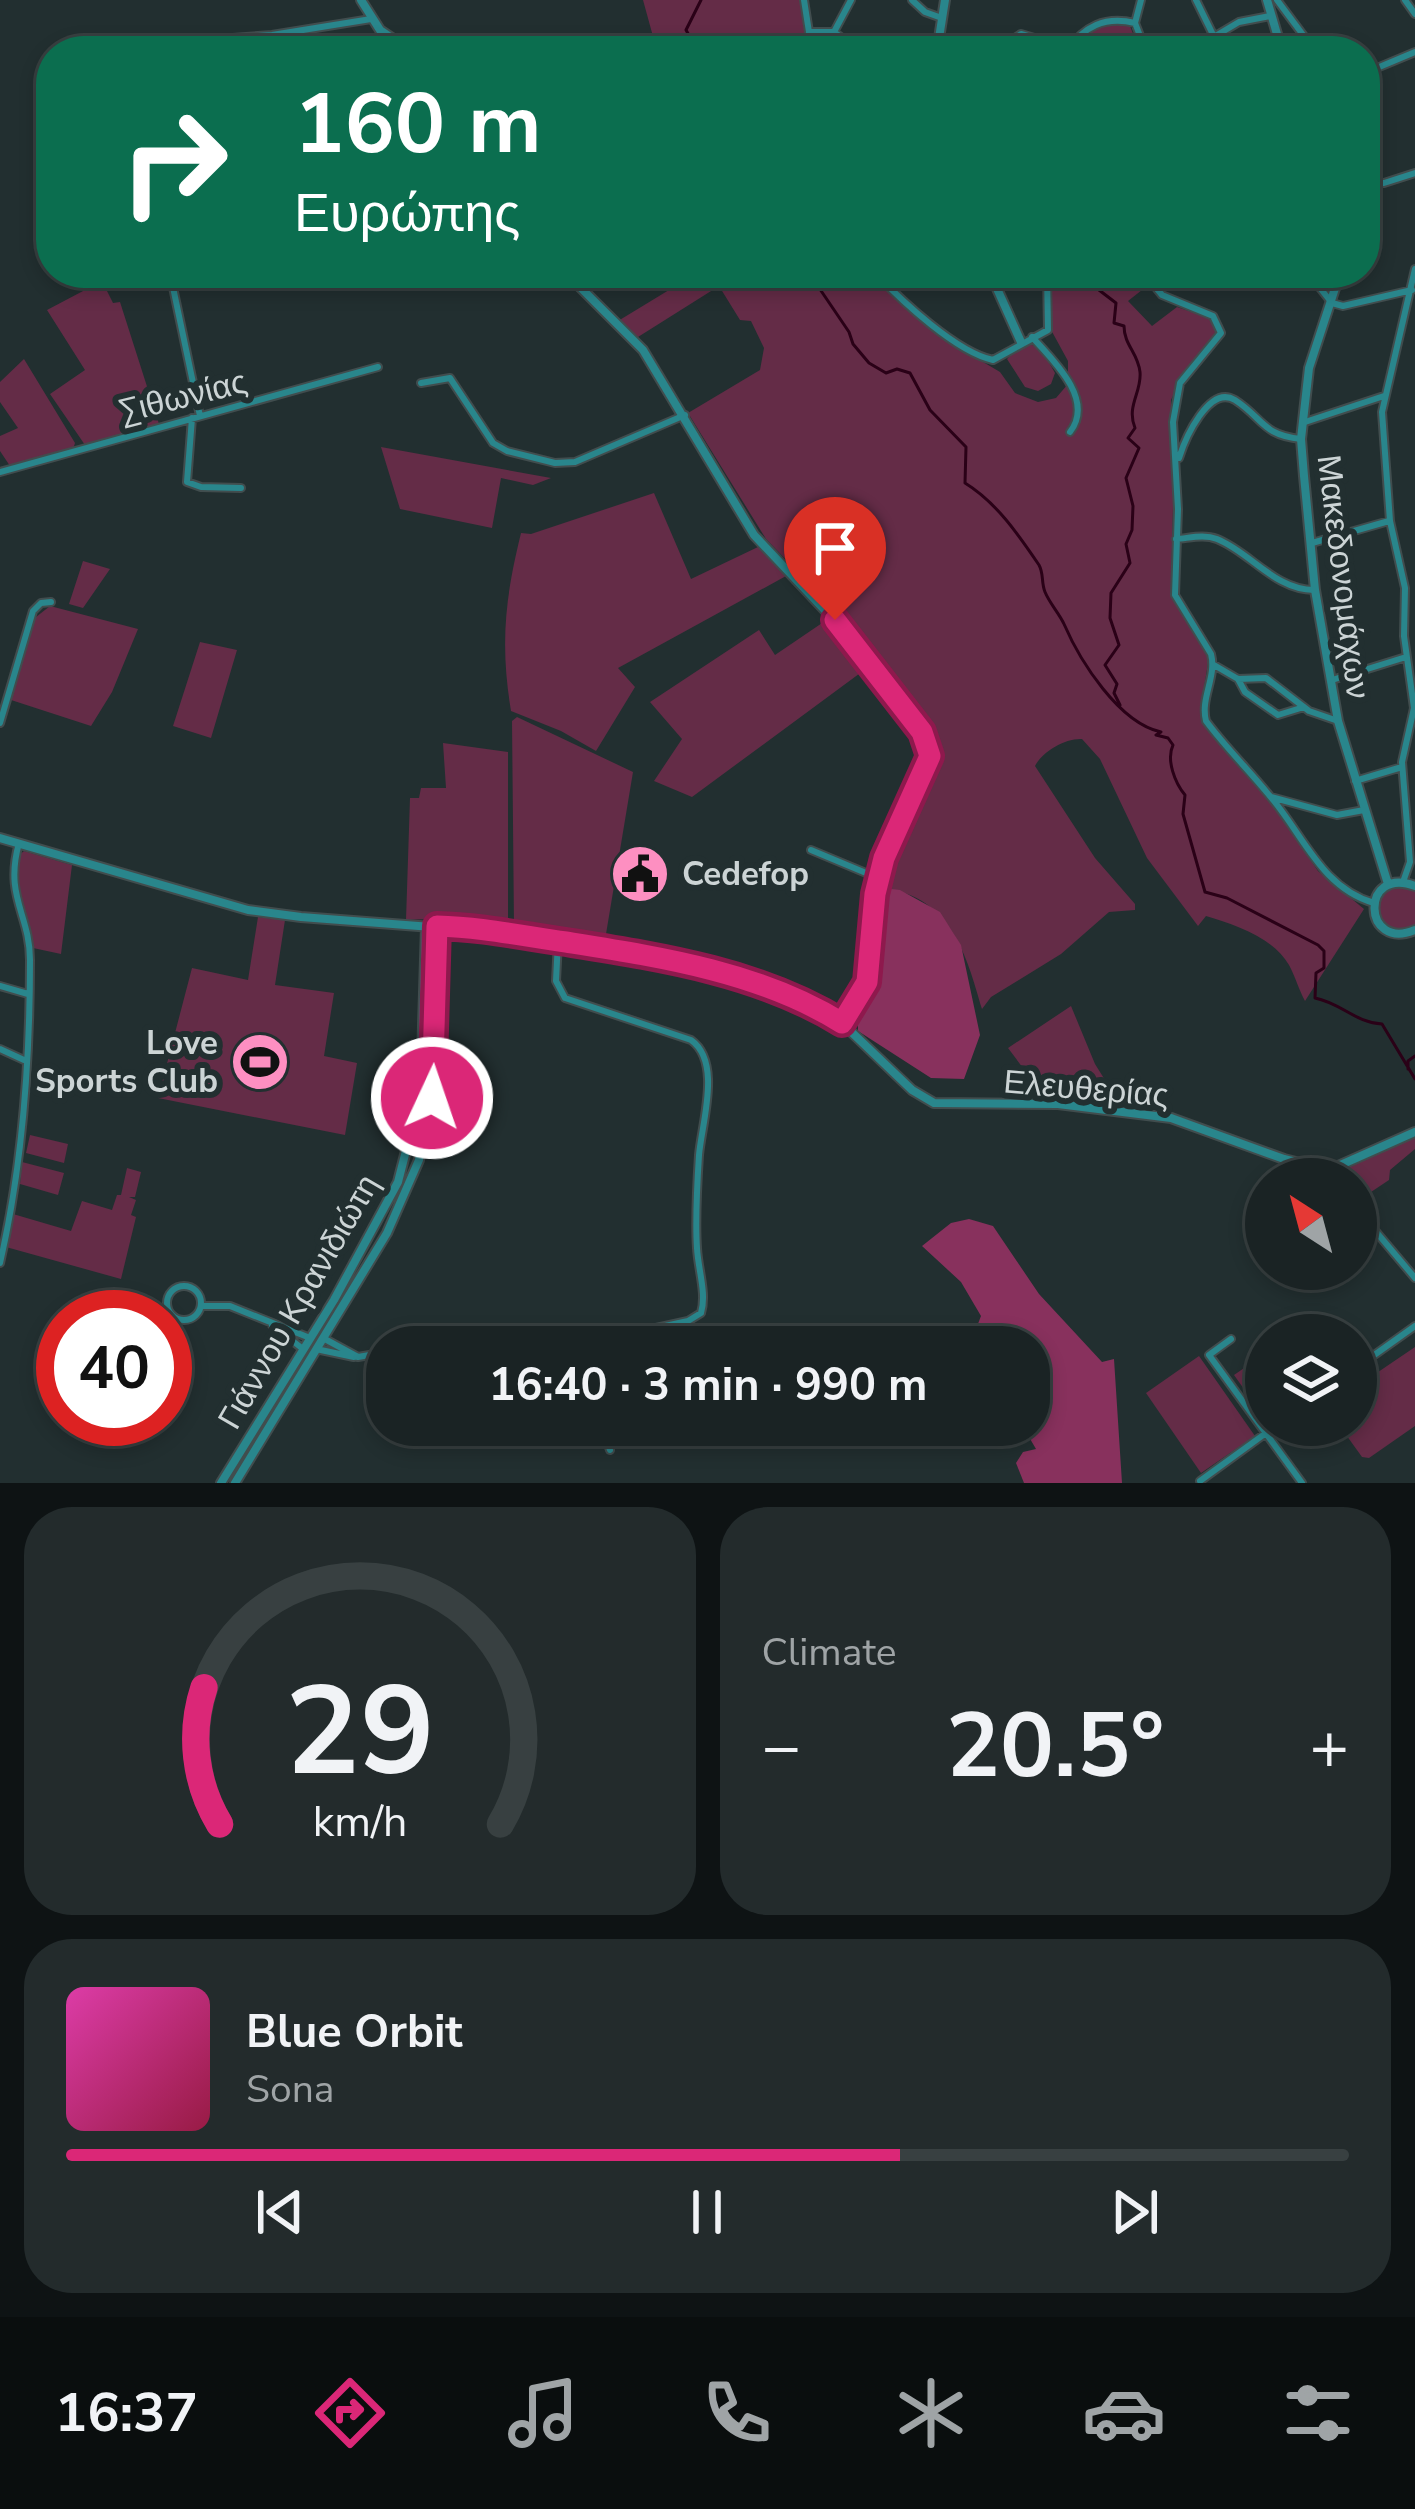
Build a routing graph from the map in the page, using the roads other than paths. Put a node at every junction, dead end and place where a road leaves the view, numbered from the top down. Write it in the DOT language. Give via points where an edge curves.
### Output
graph roads {
  1 [pos="362,0"];
  2 [pos="804,0"];
  3 [pos="851,0"];
  4 [pos="912,0"];
  5 [pos="945,0"];
  6 [pos="1141,0"];
  7 [pos="1196,0"];
  8 [pos="1267,0"];
  9 [pos="1277,0"];
  10 [pos="1405,0"];
  11 [pos="1415,14"];
  12 [pos="1274,15"];
  13 [pos="939,17"];
  14 [pos="371,19"];
  15 [pos="1135,23"];
  16 [pos="809,32"];
  17 [pos="834,32"];
  18 [pos="250,36"];
  19 [pos="388,36"];
  20 [pos="808,36"];
  21 [pos="839,36"];
  22 [pos="938,36"];
  23 [pos="1079,36"];
  24 [pos="1140,36"];
  25 [pos="1214,36"];
  26 [pos="1220,36"];
  27 [pos="1279,36"];
  28 [pos="1305,36"];
  29 [pos="1415,52"];
  30 [pos="1380,67"];
  31 [pos="1415,173"];
  32 [pos="1380,183"];
  33 [pos="1415,269"];
  34 [pos="171,288"];
  35 [pos="581,288"];
  36 [pos="892,288"];
  37 [pos="997,288"];
  38 [pos="1048,288"];
  39 [pos="1156,288"];
  40 [pos="1320,288"];
  41 [pos="1336,288"];
  42 [pos="1412,290"];
  43 [pos="1332,303"];
  44 [pos="1032,337"];
  45 [pos="1021,342"];
  46 [pos="378,367"];
  47 [pos="421,383"];
  48 [pos="1384,396"];
  49 [pos="685,416"];
  50 [pos="196,418"];
  51 [pos="1302,423"];
  52 [pos="1070,432"];
  53 [pos="1301,439"];
  54 [pos="1177,469"];
  55 [pos="0,472"];
  56 [pos="241,488"];
  57 [pos="1390,521"];
  58 [pos="1176,539"];
  59 [pos="1312,543"];
  60 [pos="1315,590"];
  61 [pos="51,602"];
  62 [pos="1406,657"];
  63 [pos="1214,664"];
  64 [pos="1238,679"];
  65 [pos="1332,680"];
  66 [pos="1304,707"];
  67 [pos="1337,721"];
  68 [pos="0,723"];
  69 [pos="1402,766"];
  70 [pos="1355,781"];
  71 [pos="1271,796"];
  72 [pos="1364,810"];
  73 [pos="0,838"];
  74 [pos="19,843"];
  75 [pos="811,850"];
  76 [pos="878,878"];
  77 [pos="1403,882"];
  78 [pos="1388,884"];
  79 [pos="1415,886"];
  80 [pos="1374,903"];
  81 [pos="431,926"];
  82 [pos="1415,930"];
  83 [pos="558,941"];
  84 [pos="0,986"];
  85 [pos="28,994"];
  86 [pos="842,1023"];
  87 [pos="0,1049"];
  88 [pos="24,1060"];
  89 [pos="1415,1132"];
  90 [pos="1279,1158"];
  91 [pos="1355,1158"];
  92 [pos="4,1224"];
  93 [pos="1377,1233"];
  94 [pos="0,1263"];
  95 [pos="1415,1278"];
  96 [pos="201,1306"];
  97 [pos="265,1319"];
  98 [pos="665,1326"];
  99 [pos="1415,1326"];
  100 [pos="310,1338"];
  101 [pos="323,1338"];
  102 [pos="1231,1339"];
  103 [pos="303,1349"];
  104 [pos="316,1349"];
  105 [pos="1377,1353"];
  106 [pos="363,1357"];
  107 [pos="366,1357"];
  108 [pos="1245,1405"];
  109 [pos="609,1446"];
  110 [pos="1247,1446"];
  111 [pos="1275,1446"];
  112 [pos="610,1450"];
  113 [pos="1200,1481"];
  114 [pos="220,1483"];
  115 [pos="235,1483"];
  116 [pos="1302,1483"];
  1 -- 14 [label="street"];
  2 -- 16 [label="street"];
  3 -- 17 [label="street"];
  4 -- 13 [label="street"];
  5 -- 13 [label="street"];
  6 -- 15 [label="street"];
  7 -- 25 [label="street"];
  8 -- 12 [label="street"];
  9 -- 28 [label="street"];
  10 -- 11 [label="street"];
  12 -- 26 [label="street" via="1239,22"];
  12 -- 27 [label="street"];
  13 -- 22 [label="street"];
  14 -- 18 [label="street"];
  14 -- 19 [label="street"];
  15 -- 23 [label="street" via="1100,22"];
  15 -- 24 [label="street"];
  16 -- 17 [label="street"];
  16 -- 20 [label="street"];
  17 -- 21 [label="street"];
  29 -- 30 [label="street"];
  31 -- 32 [label="street"];
  33 -- 42 [label="street"];
  34 -- 50 [label="street"];
  35 -- 49 [label="street" via="643,350"];
  36 -- 45 [label="street" via="986,359"];
  37 -- 45 [label="street"];
  38 -- 44 [label="street" via="1050,325"];
  39 -- 54 [label="street" via="1214,316 1221,333 1176,394"];
  40 -- 43 [label="street"];
  41 -- 43 [label="street, Μακεδονομάχων"];
  42 -- 43 [label="street" via="1364,304"];
  42 -- 48 [label="street"];
  43 -- 51 [label="street, Μακεδονομάχων" via="1309,368"];
  44 -- 45 [label="street"];
  44 -- 52 [label="street" via="1079,403"];
  46 -- 50 [label="street, Σιθωνίας"];
  47 -- 49 [label="street" via="450,378 495,445 561,464"];
  48 -- 51 [label="street"];
  48 -- 57 [label="street"];
  49 -- 76 [label="street" via="754,535 835,620 930,748"];
  50 -- 55 [label="street, Σιθωνίας"];
  50 -- 56 [label="street" via="187,482"];
  51 -- 53 [label="street, Μακεδονομάχων"];
  53 -- 54 [label="street" via="1272,433 1223,397 1203,412"];
  53 -- 59 [label="street, Μακεδονομάχων"];
  54 -- 58 [label="street"];
  57 -- 59 [label="street"];
  57 -- 62 [label="street" via="1405,588"];
  58 -- 60 [label="street" via="1219,540 1293,586"];
  58 -- 63 [label="street" via="1178,605"];
  59 -- 60 [label="street, Μακεδονομάχων"];
  60 -- 65 [label="street, Μακεδονομάχων"];
  61 -- 68 [label="street" via="32,613"];
  62 -- 65 [label="street"];
  62 -- 69 [label="street" via="1414,708"];
  63 -- 64 [label="street"];
  63 -- 71 [label="street" via="1206,722"];
  64 -- 66 [label="street" via="1267,678"];
  64 -- 66 [label="street" via="1277,716"];
  65 -- 67 [label="street, Μακεδονομάχων"];
  66 -- 67 [label="street"];
  67 -- 70 [label="street, Μακεδονομάχων"];
  69 -- 70 [label="street"];
  69 -- 77 [label="street" via="1410,856"];
  70 -- 72 [label="street, Μακεδονομάχων"];
  71 -- 72 [label="street" via="1337,815"];
  71 -- 80 [label="street" via="1331,879"];
  72 -- 78 [label="street, Μακεδονομάχων"];
  73 -- 74 [label="street, Ελευθερίας"];
  74 -- 81 [label="street, Ελευθερίας" via="248,910"];
  74 -- 85 [label="street" via="12,882 30,954"];
  75 -- 76 [label="street"];
  76 -- 86 [label="street" via="867,982"];
  77 -- 78 [label="street"];
  77 -- 79 [label="street"];
  78 -- 80 [label="street"];
  80 -- 82 [label="street" via="1387,931"];
  81 -- 83 [label="street, Ελευθερίας"];
  81 -- 100 [label="street, Γιάννου Κρανιδιώτη" via="421,1092 407,1152 372,1234"];
  81 -- 101 [label="street, Γιάννου Κρανιδιώτη" via="436,1065 419,1160 387,1233"];
  83 -- 86 [label="street, Ελευθερίας" via="698,965 814,1005"];
  83 -- 98 [label="street" via="556,982 565,998 691,1040 708,1068 697,1202 701,1313"];
  84 -- 85 [label="street"];
  85 -- 88 [label="street"];
  86 -- 90 [label="street, Ελευθερίας" via="934,1102 1058,1104 1171,1118"];
  87 -- 88 [label="street"];
  88 -- 92 [label="street"];
  89 -- 91 [label="street"];
  92 -- 94 [label="street"];
  93 -- 95 [label="street"];
  96 -- 96 [label="street" via="185,1286 166,1302 185,1320"];
  96 -- 97 [label="street"];
  97 -- 100 [label="street"];
  97 -- 103 [label="street"];
  99 -- 105 [label="street"];
  100 -- 103 [label="street, Γιάννου Κρανιδιώτη"];
  101 -- 104 [label="street, Γιάννου Κρανιδιώτη"];
  101 -- 106 [label="street"];
  102 -- 108 [label="street" via="1209,1355"];
  103 -- 114 [label="street, Γιάννου Κρανιδιώτη"];
  104 -- 106 [label="street"];
  104 -- 115 [label="street, Γιάννου Κρανιδιώτη"];
  106 -- 107 [label="street"];
  109 -- 112 [label="street"];
  110 -- 113 [label="street"];
  111 -- 116 [label="street"];
}
